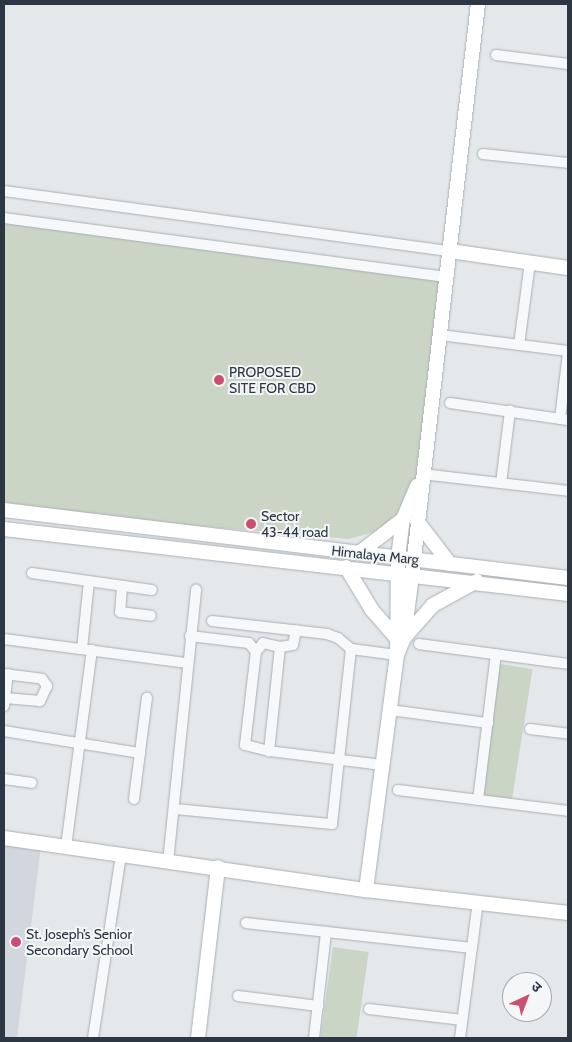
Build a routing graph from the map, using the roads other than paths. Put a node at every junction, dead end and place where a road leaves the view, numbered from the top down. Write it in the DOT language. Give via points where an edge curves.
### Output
graph roads {
  1 [pos="478,4"];
  2 [pos="496,55"];
  3 [pos="568,64"];
  4 [pos="483,154"];
  5 [pos="568,163"];
  6 [pos="4,191"];
  7 [pos="4,218"];
  8 [pos="450,251"];
  9 [pos="530,263"];
  10 [pos="568,268"];
  11 [pos="446,277"];
  12 [pos="440,335"];
  13 [pos="519,345"];
  14 [pos="568,352"];
  15 [pos="450,402"];
  16 [pos="510,411"];
  17 [pos="564,419"];
  18 [pos="422,474"];
  19 [pos="500,484"];
  20 [pos="568,492"];
  21 [pos="4,510"];
  22 [pos="403,519"];
  23 [pos="417,521"];
  24 [pos="4,529"];
  25 [pos="359,553"];
  26 [pos="398,558"];
  27 [pos="413,559"];
  28 [pos="450,564"];
  29 [pos="346,567"];
  30 [pos="32,573"];
  31 [pos="405,574"];
  32 [pos="568,578"];
  33 [pos="88,581"];
  34 [pos="476,581"];
  35 [pos="122,586"];
  36 [pos="196,589"];
  37 [pos="152,590"];
  38 [pos="568,594"];
  39 [pos="152,616"];
  40 [pos="212,621"];
  41 [pos="296,630"];
  42 [pos="190,636"];
  43 [pos="400,638"];
  44 [pos="4,639"];
  45 [pos="419,644"];
  46 [pos="280,648"];
  47 [pos="351,648"];
  48 [pos="87,649"];
  49 [pos="256,652"];
  50 [pos="496,654"];
  51 [pos="397,655"];
  52 [pos="187,663"];
  53 [pos="568,664"];
  54 [pos="6,674"];
  55 [pos="147,698"];
  56 [pos="4,702"];
  57 [pos="390,710"];
  58 [pos="488,723"];
  59 [pos="530,729"];
  60 [pos="4,732"];
  61 [pos="568,734"];
  62 [pos="78,744"];
  63 [pos="268,751"];
  64 [pos="140,753"];
  65 [pos="338,761"];
  66 [pos="381,765"];
  67 [pos="4,779"];
  68 [pos="32,782"];
  69 [pos="398,790"];
  70 [pos="134,799"];
  71 [pos="478,800"];
  72 [pos="175,809"];
  73 [pos="568,811"];
  74 [pos="4,838"];
  75 [pos="66,847"];
  76 [pos="121,855"];
  77 [pos="168,862"];
  78 [pos="218,867"];
  79 [pos="366,890"];
  80 [pos="478,901"];
  81 [pos="568,913"];
  82 [pos="246,923"];
  83 [pos="326,932"];
  84 [pos="472,948"];
  85 [pos="238,996"];
  86 [pos="318,1006"];
  87 [pos="369,1009"];
  88 [pos="462,1020"];
  89 [pos="93,1038"];
  90 [pos="198,1038"];
  91 [pos="314,1038"];
  92 [pos="460,1038"];
  1 -- 8 [label="street"];
  2 -- 3 [label="street"];
  4 -- 5 [label="street"];
  6 -- 8 [label="street"];
  7 -- 11 [label="street"];
  8 -- 9 [label="street"];
  8 -- 11 [label="street"];
  9 -- 10 [label="street"];
  9 -- 13 [label="street"];
  11 -- 12 [label="street"];
  12 -- 13 [label="street"];
  12 -- 18 [label="street"];
  13 -- 14 [label="street"];
  14 -- 17 [label="street"];
  15 -- 16 [label="street"];
  16 -- 17 [label="street"];
  16 -- 19 [label="street"];
  18 -- 19 [label="street"];
  18 -- 22 [label="street"];
  18 -- 23 [label="street"];
  19 -- 20 [label="street"];
  21 -- 25 [label="street, Himalaya Marg"];
  22 -- 25 [label="street"];
  22 -- 26 [label="street"];
  23 -- 27 [label="street"];
  23 -- 28 [label="street"];
  24 -- 29 [label="street, Himalaya Marg"];
  25 -- 26 [label="street, Himalaya Marg"];
  26 -- 27 [label="street, Himalaya Marg"];
  26 -- 31 [label="street"];
  27 -- 28 [label="street, Himalaya Marg"];
  27 -- 31 [label="street"];
  28 -- 32 [label="street, Himalaya Marg"];
  29 -- 31 [label="street, Himalaya Marg"];
  29 -- 43 [label="street" via="372,610"];
  30 -- 33 [label="street"];
  31 -- 34 [label="street, Himalaya Marg"];
  31 -- 43 [label="street"];
  33 -- 35 [label="street"];
  33 -- 48 [label="street"];
  34 -- 38 [label="street, Himalaya Marg"];
  34 -- 43 [label="street" via="434,605"];
  35 -- 37 [label="street"];
  35 -- 39 [label="street" via="120,612"];
  36 -- 42 [label="street"];
  40 -- 41 [label="street"];
  41 -- 46 [label="street" via="292,645"];
  41 -- 47 [label="street" via="338,638"];
  42 -- 49 [label="street" via="249,643"];
  42 -- 52 [label="street"];
  43 -- 51 [label="street"];
  44 -- 48 [label="street"];
  45 -- 50 [label="street"];
  46 -- 49 [label="street" via="263,643"];
  46 -- 63 [label="street"];
  47 -- 51 [label="street"];
  47 -- 65 [label="street"];
  48 -- 52 [label="street"];
  48 -- 62 [label="street"];
  49 -- 63 [label="street" via="245,746"];
  50 -- 53 [label="street"];
  50 -- 58 [label="street"];
  51 -- 57 [label="street"];
  52 -- 72 [label="street"];
  54 -- 56 [label="street"];
  54 -- 56 [label="street" via="42,679 47,686 40,701"];
  55 -- 64 [label="street"];
  57 -- 58 [label="street"];
  57 -- 66 [label="street"];
  58 -- 71 [label="street"];
  59 -- 61 [label="street"];
  60 -- 62 [label="street"];
  62 -- 64 [label="street"];
  62 -- 75 [label="street"];
  63 -- 65 [label="street"];
  64 -- 70 [label="street"];
  65 -- 66 [label="street"];
  65 -- 72 [label="street" via="332,824"];
  66 -- 79 [label="street"];
  67 -- 68 [label="street"];
  69 -- 71 [label="street"];
  71 -- 73 [label="street"];
  72 -- 77 [label="street"];
  74 -- 75 [label="street"];
  75 -- 76 [label="street"];
  76 -- 77 [label="street"];
  76 -- 89 [label="street"];
  77 -- 78 [label="street"];
  78 -- 79 [label="street"];
  78 -- 90 [label="street"];
  79 -- 80 [label="street"];
  80 -- 81 [label="street"];
  80 -- 84 [label="street"];
  82 -- 83 [label="street"];
  83 -- 84 [label="street"];
  83 -- 86 [label="street"];
  84 -- 88 [label="street"];
  85 -- 86 [label="street"];
  86 -- 91 [label="street"];
  87 -- 88 [label="street"];
  88 -- 92 [label="street"];
}
